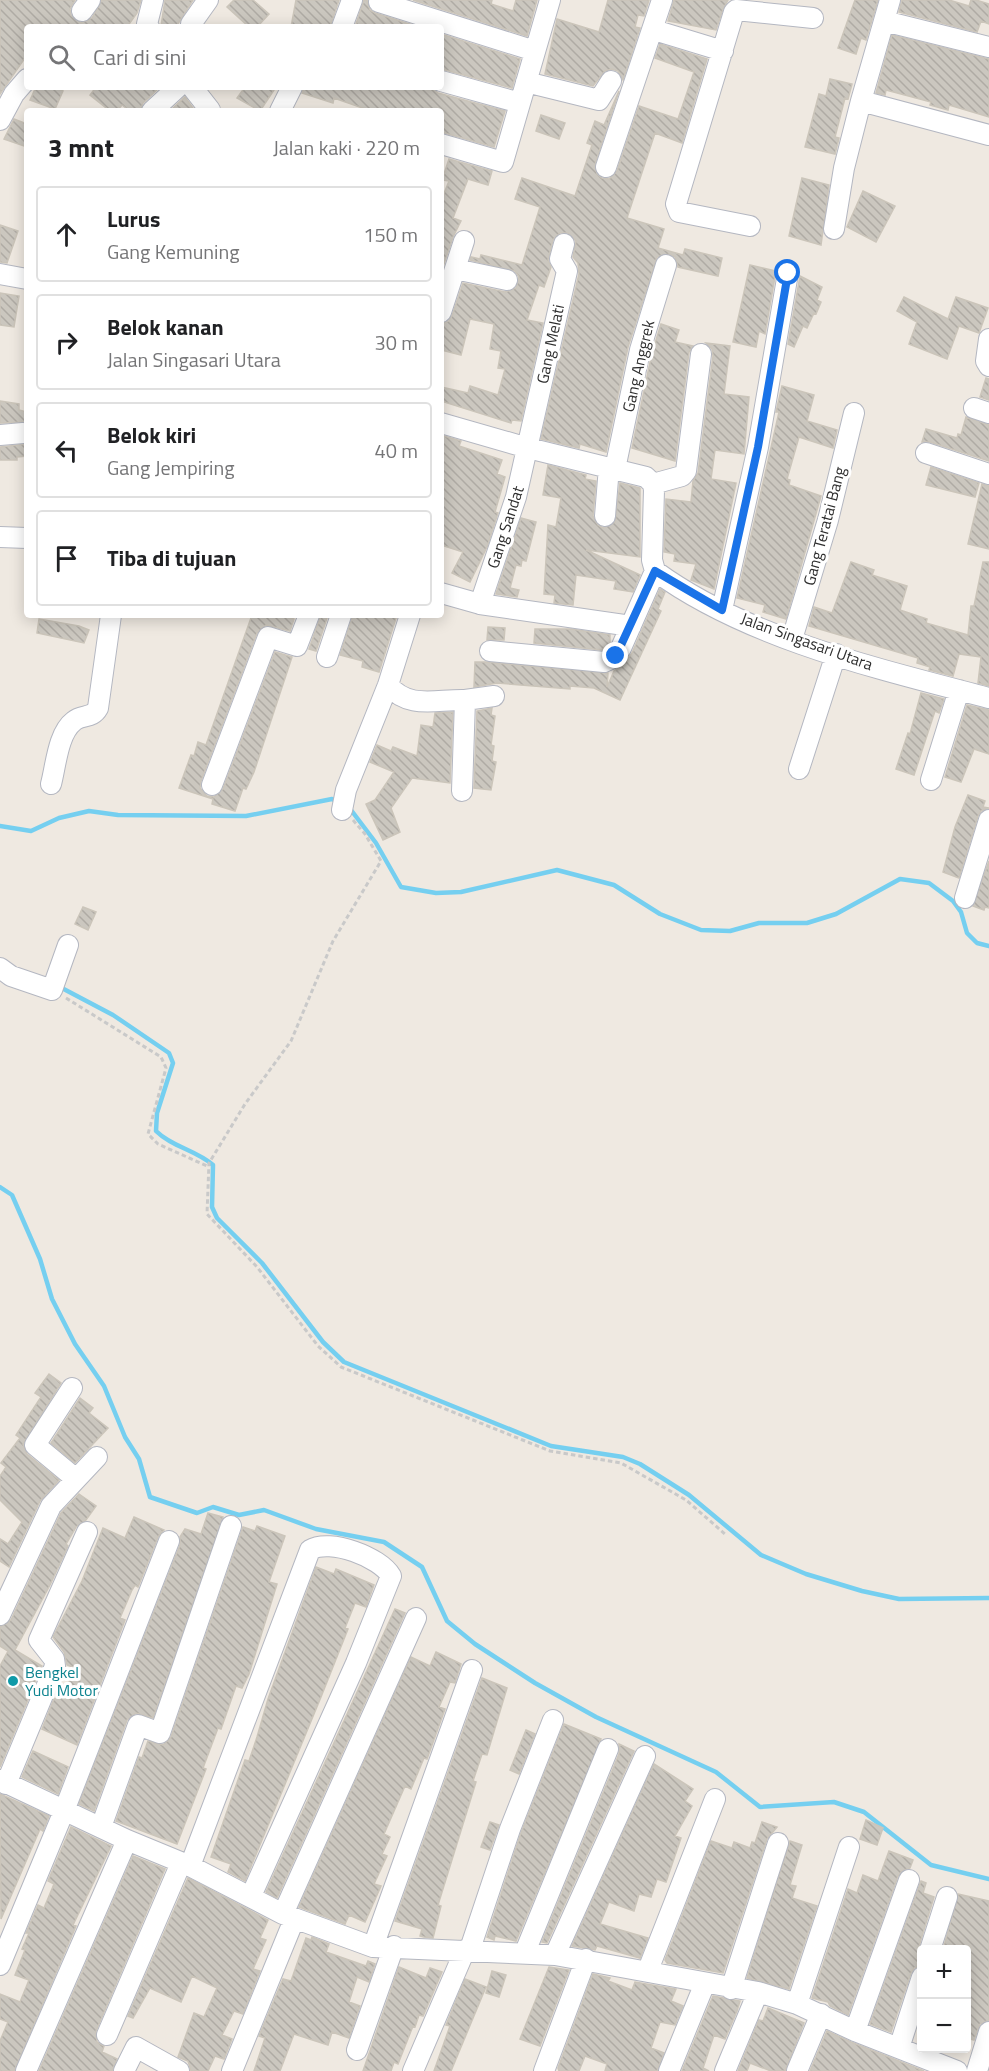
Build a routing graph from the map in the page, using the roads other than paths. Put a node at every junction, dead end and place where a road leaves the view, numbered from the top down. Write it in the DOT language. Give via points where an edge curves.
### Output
graph roads {
  1 [pos="153,0"];
  2 [pos="208,0"];
  3 [pos="352,0"];
  4 [pos="550,0"];
  5 [pos="662,0"];
  6 [pos="890,0"];
  7 [pos="379,2"];
  8 [pos="813,18"];
  9 [pos="884,21"];
  10 [pos="147,24"];
  11 [pos="191,24"];
  12 [pos="343,24"];
  13 [pos="654,30"];
  14 [pos="989,47"];
  15 [pos="535,51"];
  16 [pos="723,51"];
  17 [pos="611,81"];
  18 [pos="24,82"];
  19 [pos="444,82"];
  20 [pos="526,82"];
  21 [pos="175,90"];
  22 [pos="194,90"];
  23 [pos="290,90"];
  24 [pos="861,101"];
  25 [pos="520,103"];
  26 [pos="155,108"];
  27 [pos="208,108"];
  28 [pos="282,108"];
  29 [pos="0,120"];
  30 [pos="989,135"];
  31 [pos="444,145"];
  32 [pos="606,167"];
  33 [pos="750,226"];
  34 [pos="834,229"];
  35 [pos="464,241"];
  36 [pos="564,244"];
  37 [pos="666,265"];
  38 [pos="455,269"];
  39 [pos="788,273"];
  40 [pos="0,274"];
  41 [pos="24,278"];
  42 [pos="507,280"];
  43 [pos="444,303"];
  44 [pos="989,339"];
  45 [pos="701,354"];
  46 [pos="989,366"];
  47 [pos="854,413"];
  48 [pos="444,424"];
  49 [pos="23,433"];
  50 [pos="0,435"];
  51 [pos="528,448"];
  52 [pos="926,453"];
  53 [pos="612,468"];
  54 [pos="989,474"];
  55 [pos="653,484"];
  56 [pos="605,516"];
  57 [pos="0,537"];
  58 [pos="24,538"];
  59 [pos="655,571"];
  60 [pos="444,594"];
  61 [pos="480,604"];
  62 [pos="722,610"];
  63 [pos="111,618"];
  64 [pos="308,618"];
  65 [pos="340,618"];
  66 [pos="409,618"];
  67 [pos="631,626"];
  68 [pos="792,639"];
  69 [pos="490,651"];
  70 [pos="836,654"];
  71 [pos="327,657"];
  72 [pos="388,685"];
  73 [pos="959,690"];
  74 [pos="494,696"];
  75 [pos="989,698"];
  76 [pos="465,700"];
  77 [pos="799,769"];
  78 [pos="931,780"];
  79 [pos="51,783"];
  80 [pos="212,785"];
  81 [pos="462,791"];
  82 [pos="342,810"];
  83 [pos="989,820"];
  84 [pos="965,898"];
  85 [pos="68,945"];
  86 [pos="0,968"];
  87 [pos="72,1388"];
  88 [pos="97,1457"];
  89 [pos="76,1479"];
  90 [pos="231,1526"];
  91 [pos="87,1532"];
  92 [pos="169,1541"];
  93 [pos="2,1602"];
  94 [pos="416,1618"];
  95 [pos="472,1670"];
  96 [pos="553,1720"];
  97 [pos="608,1749"];
  98 [pos="645,1756"];
  99 [pos="3,1782"];
  100 [pos="715,1799"];
  101 [pos="64,1811"];
  102 [pos="100,1827"];
  103 [pos="127,1840"];
  104 [pos="778,1843"];
  105 [pos="849,1847"];
  106 [pos="186,1864"];
  107 [pos="909,1880"];
  108 [pos="251,1896"];
  109 [pos="946,1897"];
  110 [pos="287,1920"];
  111 [pos="932,1945"];
  112 [pos="394,1946"];
  113 [pos="373,1947"];
  114 [pos="467,1950"];
  115 [pos="525,1952"];
  116 [pos="555,1955"];
  117 [pos="585,1959"];
  118 [pos="0,1965"];
  119 [pos="648,1970"];
  120 [pos="705,1983"];
  121 [pos="731,1989"];
  122 [pos="917,1990"];
  123 [pos="758,1992"];
  124 [pos="797,2004"];
  125 [pos="821,2014"];
  126 [pos="855,2031"];
  127 [pos="989,2032"];
  128 [pos="107,2035"];
  129 [pos="899,2048"];
  130 [pos="357,2050"];
  131 [pos="26,2071"];
  132 [pos="124,2071"];
  133 [pos="179,2071"];
  134 [pos="232,2071"];
  135 [pos="413,2071"];
  136 [pos="544,2071"];
  137 [pos="669,2071"];
  138 [pos="724,2071"];
  139 [pos="797,2071"];
  140 [pos="955,2071"];
  141 [pos="977,2071"];
  1 -- 10 [label="street"];
  2 -- 11 [label="street"];
  3 -- 12 [label="street"];
  4 -- 15 [label="street"];
  5 -- 13 [label="street"];
  6 -- 9 [label="street"];
  7 -- 15 [label="street"];
  8 -- 16 [label="street" via="736,10"];
  9 -- 14 [label="street"];
  9 -- 24 [label="street"];
  13 -- 16 [label="street"];
  13 -- 32 [label="street"];
  15 -- 20 [label="street"];
  16 -- 33 [label="street" via="676,208 679,212"];
  17 -- 20 [label="street" via="599,100"];
  18 -- 29 [label="street"];
  19 -- 25 [label="street"];
  20 -- 25 [label="street"];
  21 -- 26 [label="street"];
  22 -- 27 [label="street"];
  23 -- 28 [label="street"];
  24 -- 30 [label="street"];
  24 -- 34 [label="street" via="843,168"];
  25 -- 31 [label="street" via="503,162"];
  35 -- 38 [label="street"];
  36 -- 51 [label="street, Gang Melati" via="560,259 567,271"];
  37 -- 53 [label="street, Gang Anggrek" via="640,350"];
  38 -- 42 [label="street"];
  38 -- 43 [label="street"];
  39 -- 62 [label="street" via="758,447"];
  40 -- 41 [label="street"];
  44 -- 46 [label="street"];
  45 -- 55 [label="street" via="686,471 682,476"];
  47 -- 68 [label="street, Gang Teratai Bang" via="828,520"];
  48 -- 51 [label="street"];
  49 -- 50 [label="street"];
  51 -- 53 [label="street"];
  51 -- 61 [label="street, Gang Sandat"];
  52 -- 54 [label="street"];
  53 -- 55 [label="street" via="646,477"];
  53 -- 56 [label="street, Gang Anggrek"];
  55 -- 59 [label="street"];
  57 -- 58 [label="street"];
  59 -- 62 [label="street, Jalan Singasari Utara"];
  59 -- 67 [label="street"];
  60 -- 61 [label="street"];
  61 -- 67 [label="street"];
  62 -- 68 [label="street, Jalan Singasari Utara"];
  63 -- 79 [label="street" via="98,708 92,716 76,719 67,728"];
  64 -- 80 [label="street" via="297,646 268,637"];
  65 -- 71 [label="street"];
  66 -- 72 [label="street"];
  67 -- 69 [label="street" via="616,656 603,662"];
  68 -- 70 [label="street, Jalan Singasari Utara"];
  70 -- 73 [label="street, Jalan Singasari Utara"];
  70 -- 77 [label="street"];
  72 -- 76 [label="street" via="396,695 412,701"];
  72 -- 82 [label="street" via="346,790"];
  73 -- 75 [label="street, Jalan Singasari Utara"];
  73 -- 78 [label="street"];
  74 -- 76 [label="street"];
  76 -- 81 [label="street"];
  83 -- 84 [label="street"];
  85 -- 86 [label="street" via="54,985 11,976"];
  87 -- 89 [label="street" via="35,1445"];
  88 -- 89 [label="street"];
  89 -- 93 [label="street" via="46,1515"];
  90 -- 102 [label="street" via="160,1733 138,1725"];
  91 -- 99 [label="street" via="39,1640 55,1666"];
  92 -- 101 [label="street"];
  94 -- 110 [label="street"];
  95 -- 113 [label="street"];
  96 -- 114 [label="street"];
  97 -- 115 [label="street"];
  98 -- 116 [label="street"];
  99 -- 101 [label="street"];
  100 -- 119 [label="street"];
  101 -- 102 [label="street"];
  101 -- 118 [label="street"];
  102 -- 103 [label="street"];
  103 -- 106 [label="street"];
  103 -- 131 [label="street"];
  104 -- 121 [label="street"];
  105 -- 124 [label="street"];
  106 -- 108 [label="street"];
  106 -- 108 [label="street" via="310,1550 322,1545 349,1550 383,1567 391,1576"];
  106 -- 128 [label="street"];
  107 -- 126 [label="street"];
  108 -- 110 [label="street"];
  109 -- 111 [label="street"];
  110 -- 113 [label="street"];
  110 -- 134 [label="street"];
  112 -- 113 [label="street"];
  112 -- 114 [label="street"];
  112 -- 130 [label="street"];
  114 -- 115 [label="street"];
  114 -- 135 [label="street"];
  115 -- 116 [label="street"];
  116 -- 117 [label="street"];
  117 -- 119 [label="street"];
  117 -- 136 [label="street"];
  119 -- 120 [label="street"];
  120 -- 121 [label="street"];
  120 -- 137 [label="street"];
  121 -- 123 [label="street"];
  122 -- 129 [label="street"];
  123 -- 124 [label="street"];
  123 -- 138 [label="street"];
  124 -- 125 [label="street"];
  125 -- 126 [label="street"];
  125 -- 139 [label="street"];
  126 -- 129 [label="street"];
  127 -- 141 [label="street"];
  129 -- 140 [label="street"];
  132 -- 133 [label="street" via="136,2047"];
}
